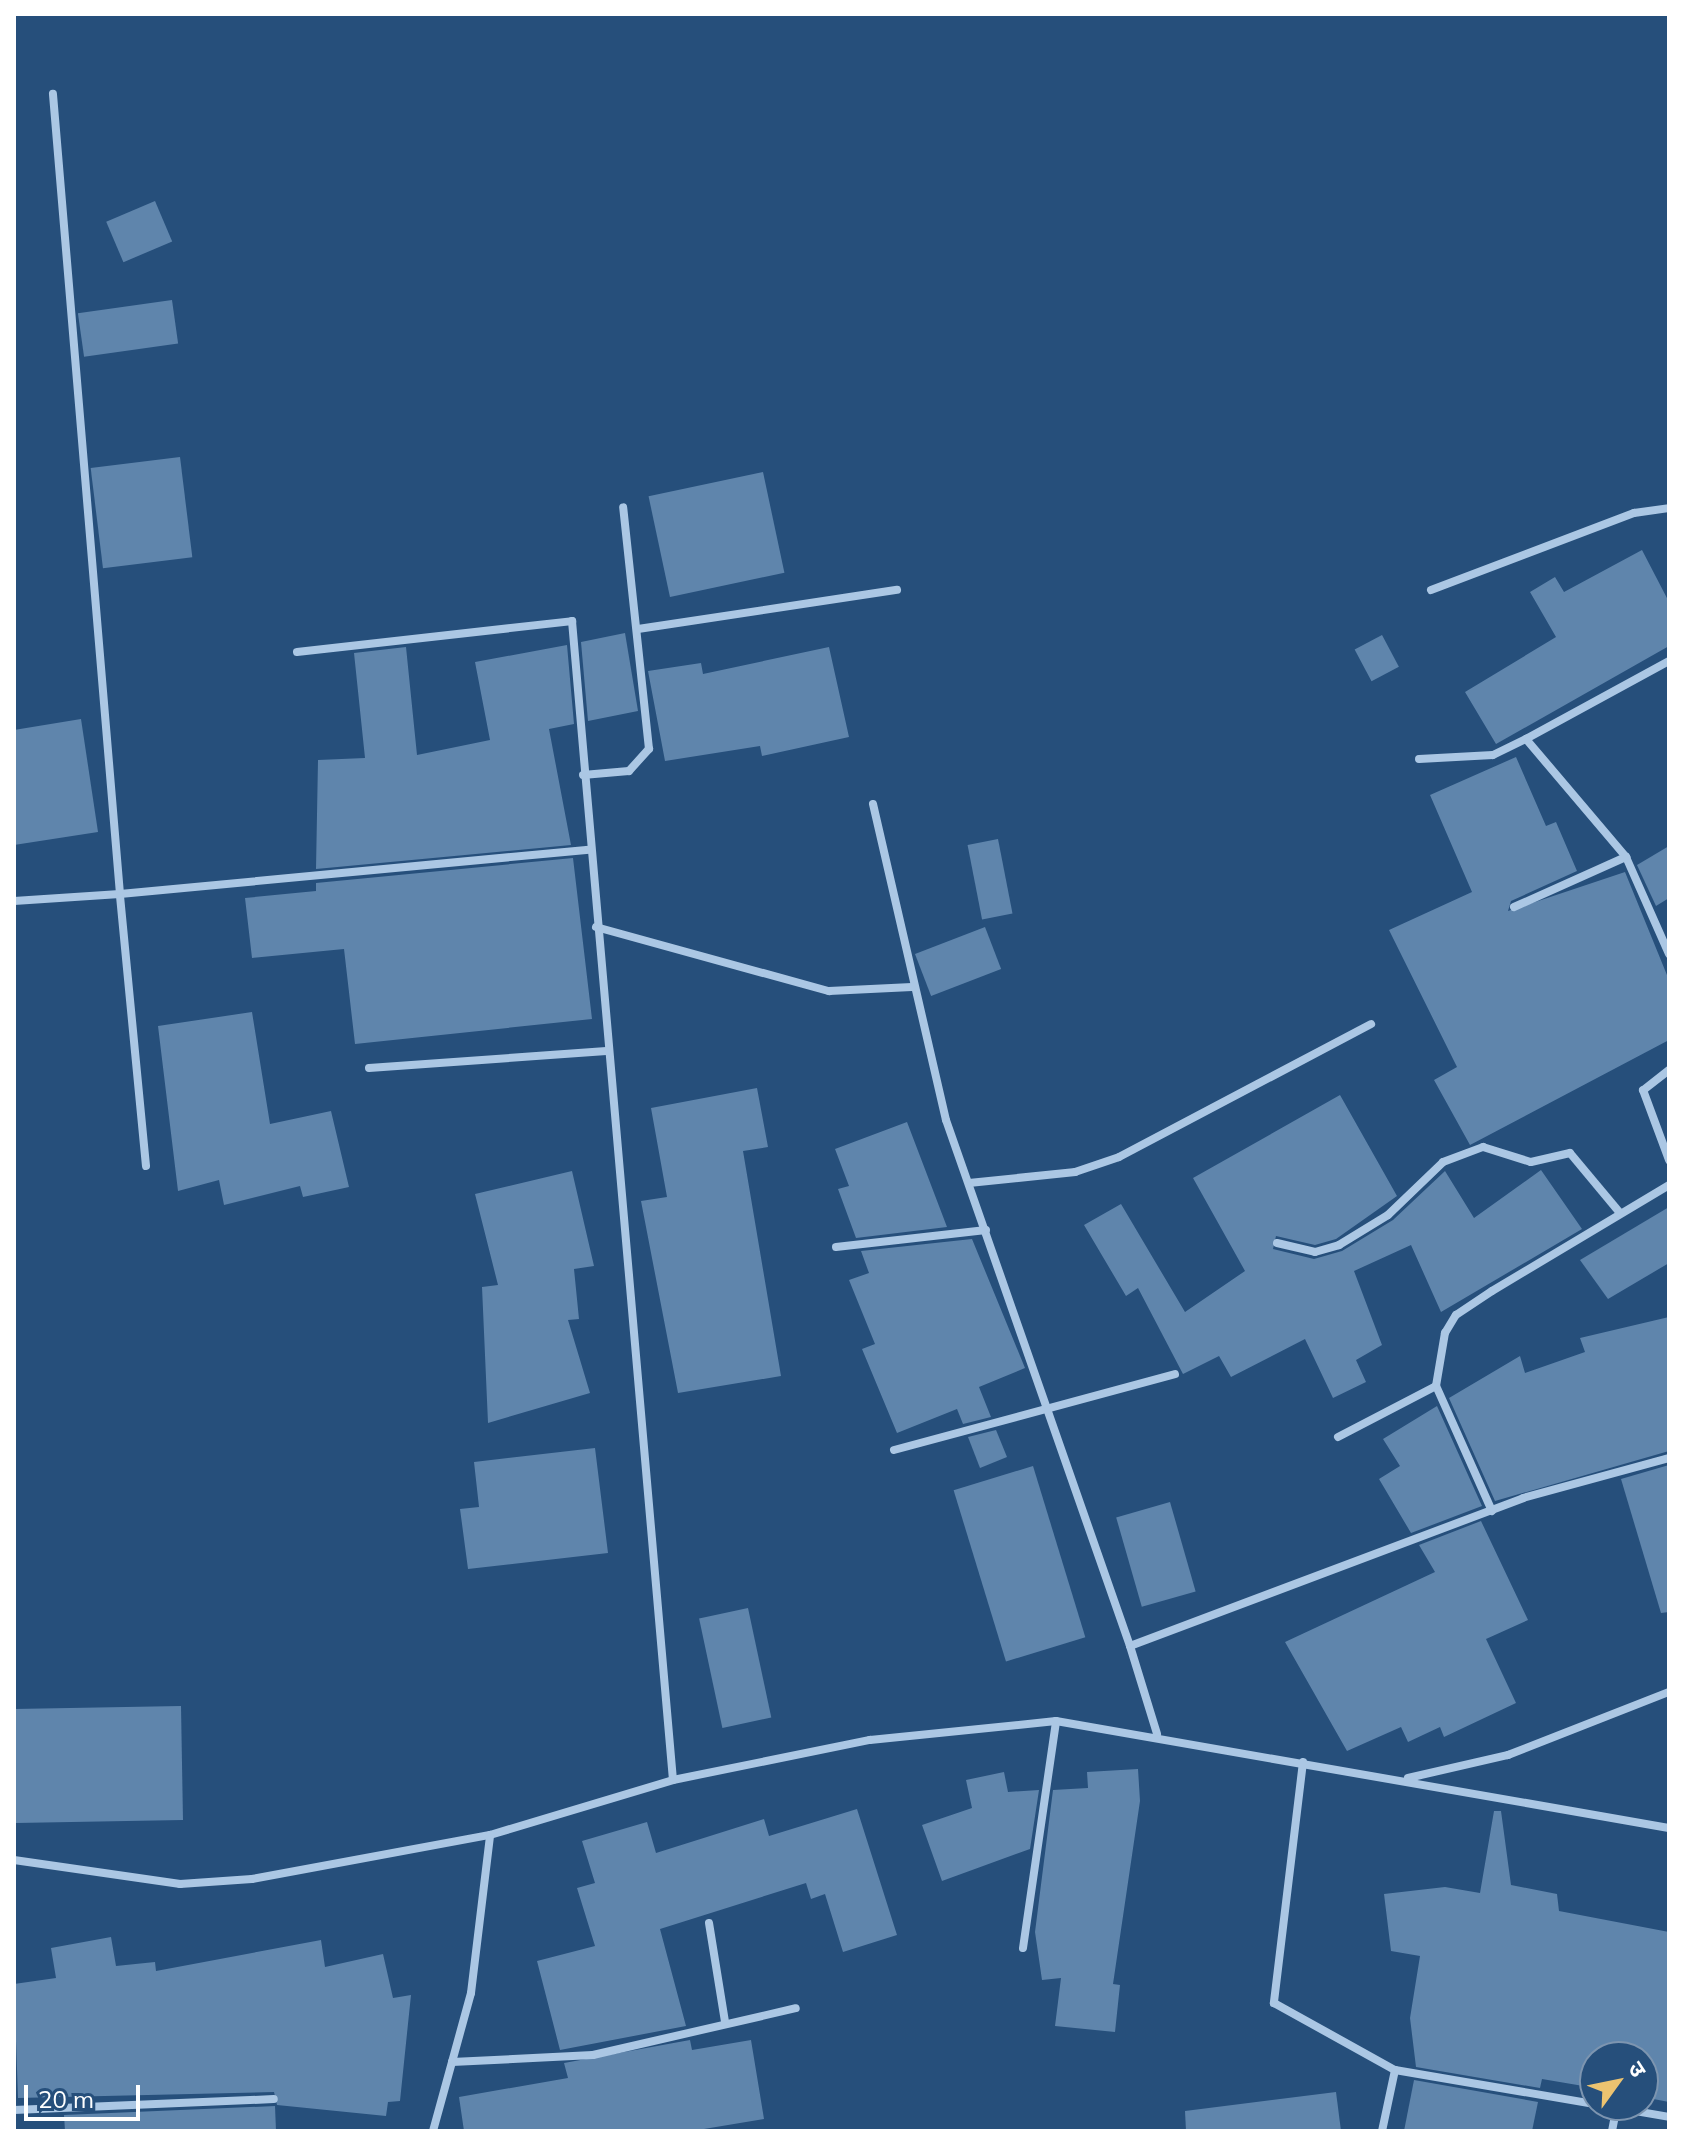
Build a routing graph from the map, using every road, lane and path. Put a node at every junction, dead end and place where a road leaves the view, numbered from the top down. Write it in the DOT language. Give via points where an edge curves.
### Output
graph roads {
  1 [pos="53,94"];
  2 [pos="623,507"];
  3 [pos="1669,508"];
  4 [pos="897,590"];
  5 [pos="1431,590"];
  6 [pos="638,629"];
  7 [pos="297,652"];
  8 [pos="1669,661"];
  9 [pos="1526,739"];
  10 [pos="1419,759"];
  11 [pos="583,775"];
  12 [pos="873,804"];
  13 [pos="589,850"];
  14 [pos="1626,857"];
  15 [pos="120,894"];
  16 [pos="14,901"];
  17 [pos="1514,907"];
  18 [pos="596,927"];
  19 [pos="1669,954"];
  20 [pos="912,987"];
  21 [pos="1371,1024"];
  22 [pos="606,1051"];
  23 [pos="369,1068"];
  24 [pos="1669,1070"];
  25 [pos="1669,1160"];
  26 [pos="146,1166"];
  27 [pos="969,1183"];
  28 [pos="1669,1185"];
  29 [pos="1620,1213"];
  30 [pos="986,1230"];
  31 [pos="1277,1243"];
  32 [pos="836,1247"];
  33 [pos="1175,1374"];
  34 [pos="1436,1386"];
  35 [pos="1054,1412"];
  36 [pos="1338,1437"];
  37 [pos="894,1450"];
  38 [pos="1669,1458"];
  39 [pos="1492,1511"];
  40 [pos="1130,1646"];
  41 [pos="1669,1692"];
  42 [pos="1056,1721"];
  43 [pos="1157,1734"];
  44 [pos="1303,1762"];
  45 [pos="1405,1779"];
  46 [pos="673,1780"];
  47 [pos="1669,1828"];
  48 [pos="490,1835"];
  49 [pos="14,1860"];
  50 [pos="709,1923"];
  51 [pos="1023,1948"];
  52 [pos="796,2008"];
  53 [pos="725,2022"];
  54 [pos="452,2062"];
  55 [pos="1395,2070"];
  56 [pos="274,2099"];
  57 [pos="1579,2103"];
  58 [pos="14,2110"];
  59 [pos="433,2131"];
  60 [pos="1382,2131"];
  1 -- 15 [label="street"];
  2 -- 6 [label="street"];
  3 -- 5 [label="street" via="1604,524"];
  4 -- 6 [label="street"];
  6 -- 11 [label="street" via="649,749 629,771"];
  7 -- 11 [label="street" via="572,621"];
  8 -- 9 [label="street"];
  9 -- 10 [label="street" via="1493,755"];
  9 -- 14 [label="street"];
  11 -- 13 [label="street"];
  12 -- 20 [label="street"];
  13 -- 15 [label="street"];
  13 -- 18 [label="street"];
  14 -- 17 [label="street"];
  14 -- 19 [label="street"];
  15 -- 16 [label="street"];
  15 -- 26 [label="street"];
  18 -- 20 [label="street" via="829,991"];
  18 -- 22 [label="street"];
  20 -- 27 [label="street"];
  21 -- 27 [label="street" via="1119,1157 1075,1172"];
  22 -- 23 [label="street"];
  22 -- 46 [label="street"];
  24 -- 25 [label="street" via="1643,1090"];
  27 -- 30 [label="street"];
  28 -- 29 [label="street"];
  29 -- 31 [label="street" via="1570,1153 1531,1162 1483,1147 1443,1162 1388,1215 1339,1245 1315,1252"];
  29 -- 34 [label="street" via="1456,1315 1445,1333"];
  30 -- 32 [label="street"];
  30 -- 35 [label="street"];
  33 -- 35 [label="street"];
  34 -- 36 [label="street"];
  34 -- 39 [label="street"];
  35 -- 37 [label="street"];
  35 -- 40 [label="street"];
  38 -- 39 [label="street"];
  39 -- 40 [label="street"];
  40 -- 43 [label="street"];
  41 -- 45 [label="street" via="1508,1755"];
  42 -- 43 [label="street"];
  42 -- 46 [label="street" via="870,1740"];
  42 -- 51 [label="street"];
  43 -- 44 [label="street"];
  44 -- 45 [label="street"];
  44 -- 55 [label="street" via="1274,2003"];
  45 -- 47 [label="street"];
  46 -- 48 [label="street"];
  48 -- 49 [label="street" via="252,1879 180,1884"];
  48 -- 54 [label="street" via="471,1993"];
  50 -- 53 [label="street"];
  52 -- 53 [label="street"];
  53 -- 54 [label="street" via="593,2055"];
  54 -- 59 [label="street"];
  55 -- 57 [label="street"];
  55 -- 60 [label="street"];
  56 -- 58 [label="street"];
}
